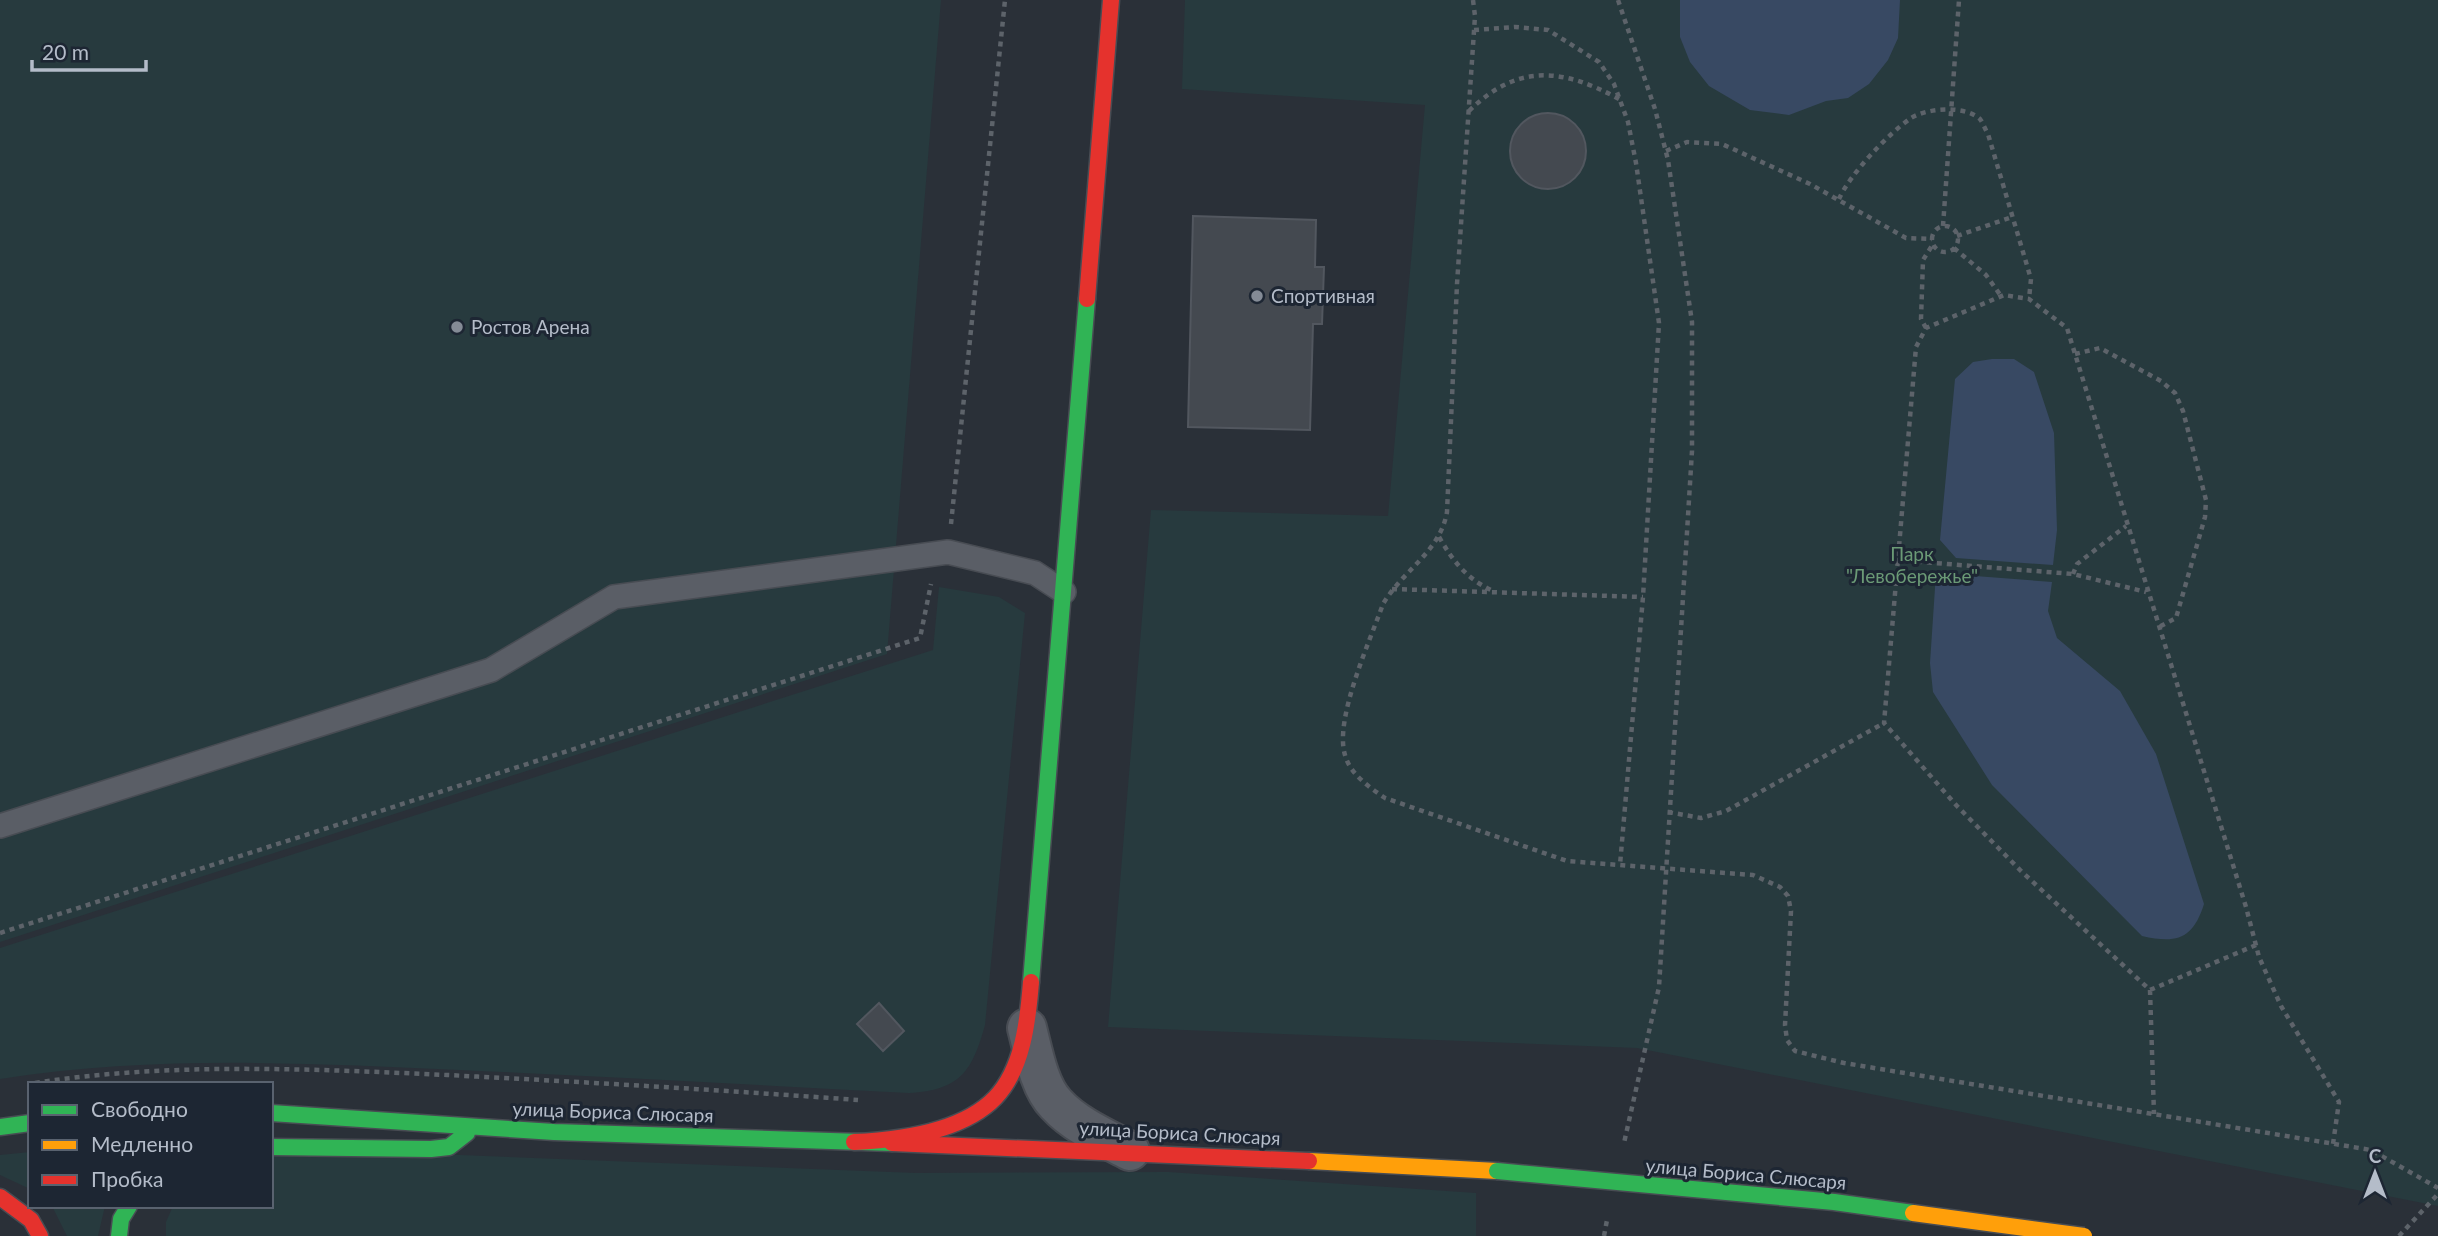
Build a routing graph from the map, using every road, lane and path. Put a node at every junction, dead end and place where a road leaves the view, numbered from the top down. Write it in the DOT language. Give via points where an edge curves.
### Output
graph roads {
  1 [pos="1111,0"];
  2 [pos="1473,0"];
  3 [pos="1618,0"];
  4 [pos="1959,0"];
  5 [pos="1474,30"];
  6 [pos="1619,99"];
  7 [pos="1951,110"];
  8 [pos="1468,111"];
  9 [pos="1666,151"];
  10 [pos="1839,199"];
  11 [pos="2012,217"];
  12 [pos="1943,226"];
  13 [pos="1957,236"];
  14 [pos="1933,242"];
  15 [pos="1954,248"];
  16 [pos="2001,296"];
  17 [pos="2029,299"];
  18 [pos="1926,328"];
  19 [pos="2075,354"];
  20 [pos="2126,526"];
  21 [pos="1439,537"];
  22 [pos="1897,560"];
  23 [pos="2073,574"];
  24 [pos="1391,589"];
  25 [pos="1064,592"];
  26 [pos="1494,592"];
  27 [pos="2146,592"];
  28 [pos="1643,597"];
  29 [pos="2158,628"];
  30 [pos="1884,723"];
  31 [pos="1668,812"];
  32 [pos="0,826"];
  33 [pos="1620,865"];
  34 [pos="1665,870"];
  35 [pos="2256,945"];
  36 [pos="2150,990"];
  37 [pos="1027,1028"];
  38 [pos="42,1082"];
  39 [pos="867,1101"];
  40 [pos="273,1113"];
  41 [pos="2154,1114"];
  42 [pos="28,1123"];
  43 [pos="0,1127"];
  44 [pos="473,1127"];
  45 [pos="854,1142"];
  46 [pos="2333,1144"];
  47 [pos="1624,1145"];
  48 [pos="273,1147"];
  49 [pos="1130,1151"];
  50 [pos="2438,1188"];
  51 [pos="2438,1194"];
  52 [pos="0,1197"];
  53 [pos="128,1208"];
  54 [pos="1610,1208"];
  55 [pos="40,1236"];
  56 [pos="119,1236"];
  57 [pos="1604,1236"];
  58 [pos="2084,1236"];
  59 [pos="2399,1236"];
  1 -- 25 [label="main road"];
  2 -- 5 [label="path"];
  3 -- 9 [label="path"];
  4 -- 7 [label="path"];
  5 -- 6 [label="path" via="1548,30 1599,62"];
  5 -- 8 [label="path"];
  6 -- 8 [label="path" via="1551,74 1505,82"];
  6 -- 28 [label="path" via="1636,163 1659,313"];
  7 -- 10 [label="path" via="1927,111 1912,118 1854,172"];
  7 -- 11 [label="path" via="1980,120 1988,134"];
  7 -- 12 [label="path"];
  8 -- 21 [label="path" via="1447,512"];
  9 -- 10 [label="path" via="1687,142 1723,144"];
  9 -- 31 [label="path" via="1692,322 1692,450"];
  10 -- 14 [label="path" via="1906,237"];
  11 -- 13 [label="path"];
  11 -- 17 [label="path" via="2031,279"];
  12 -- 13 [label="path" via="1952,228"];
  12 -- 14 [label="path" via="1935,231"];
  13 -- 15 [label="path"];
  14 -- 15 [label="path" via="1940,251"];
  14 -- 18 [label="path" via="1923,260 1921,319"];
  15 -- 16 [label="path" via="1986,275"];
  16 -- 17 [label="path"];
  16 -- 18 [label="path"];
  17 -- 19 [label="path" via="2067,328"];
  18 -- 22 [label="path" via="1916,346"];
  19 -- 20 [label="path"];
  19 -- 29 [label="path" via="2100,348 2161,381 2175,393 2183,411 2206,500 2205,517 2176,618"];
  20 -- 23 [label="path" via="2077,564"];
  20 -- 27 [label="path"];
  21 -- 24 [label="path"];
  21 -- 26 [label="path" via="1466,575"];
  22 -- 23 [label="path"];
  22 -- 30 [label="path"];
  23 -- 27 [label="path"];
  24 -- 26 [label="path"];
  24 -- 33 [label="path" via="1343,721 1343,747 1351,768 1385,798 1567,861"];
  25 -- 32 [label="lane" via="1035,573 948,552 614,597 491,670"];
  25 -- 37 [label="main road"];
  26 -- 28 [label="path"];
  27 -- 29 [label="path"];
  28 -- 33 [label="path"];
  29 -- 35 [label="path"];
  30 -- 31 [label="path" via="1726,811 1701,818"];
  30 -- 36 [label="path" via="2021,871"];
  31 -- 34 [label="path"];
  33 -- 34 [label="path"];
  34 -- 41 [label="path" via="1753,875 1780,887 1788,896 1785,1025 1787,1040 1795,1051"];
  34 -- 47 [label="path" via="1658,987"];
  35 -- 36 [label="path"];
  35 -- 46 [label="path" via="2281,1006 2339,1102"];
  36 -- 41 [label="path"];
  37 -- 45 [label="main road" via="995,1098 965,1119 873,1142"];
  37 -- 49 [label="street" via="1054,1103"];
  38 -- 39 [label="path" via="170,1072 340,1070 672,1086"];
  40 -- 44 [label="main road, улица Бориса Слюсаря"];
  41 -- 46 [label="path"];
  42 -- 43 [label="main road"];
  44 -- 45 [label="main road, улица Бориса Слюсаря"];
  44 -- 48 [label="main road" via="449,1147 431,1149"];
  45 -- 49 [label="main road, улица Бориса Слюсаря"];
  46 -- 50 [label="path" via="2371,1150"];
  49 -- 58 [label="main road, улица Бориса Слюсаря, bridge" via="1497,1171 1834,1202"];
  51 -- 59 [label="path"];
  52 -- 55 [label="main road" via="31,1220"];
  53 -- 56 [label="main road"];
  54 -- 57 [label="path"];
}
